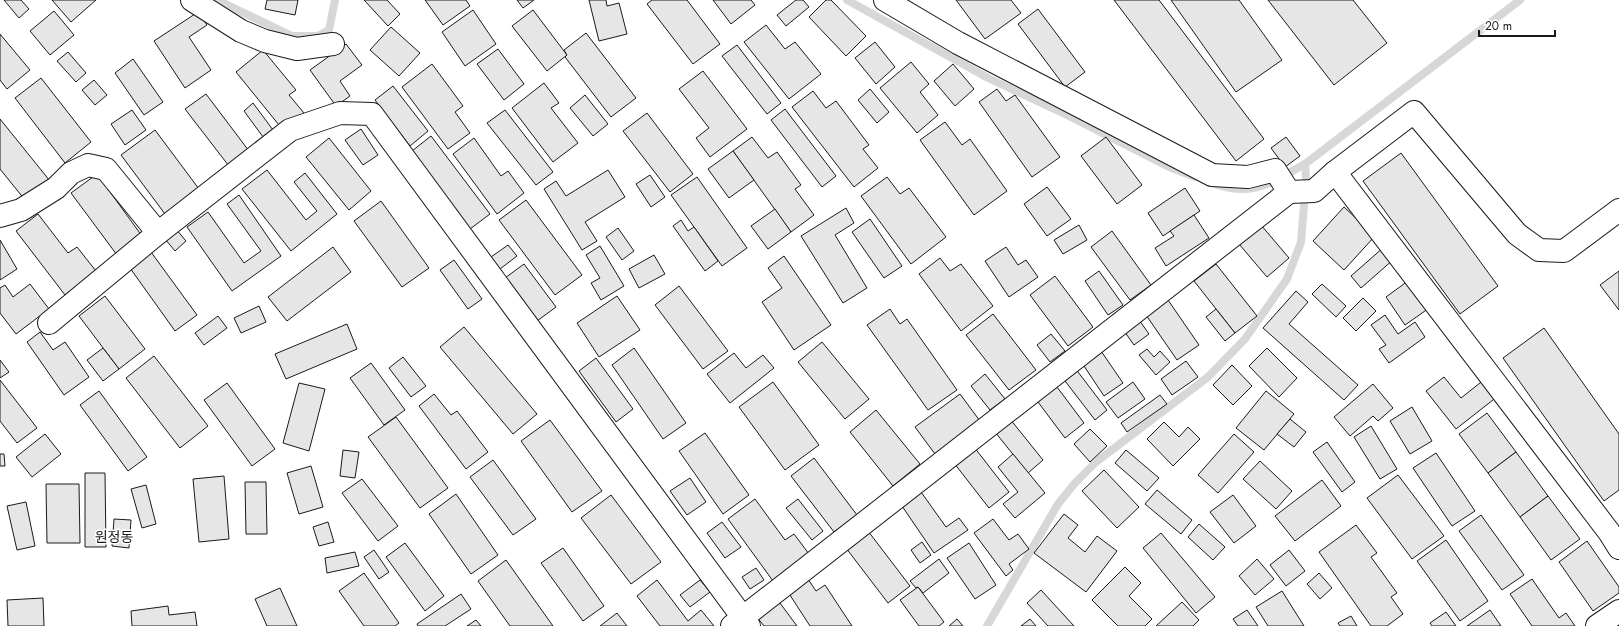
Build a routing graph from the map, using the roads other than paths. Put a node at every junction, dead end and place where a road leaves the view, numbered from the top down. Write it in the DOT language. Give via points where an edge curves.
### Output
graph roads {
  1 [pos="192,0"];
  2 [pos="885,0"];
  3 [pos="333,44"];
  4 [pos="1335,172"];
  5 [pos="1292,186"];
  6 [pos="1619,210"];
  7 [pos="0,216"];
  8 [pos="158,233"];
  9 [pos="49,323"];
  10 [pos="1616,535"];
  11 [pos="1619,611"];
  12 [pos="741,623"];
  13 [pos="1597,626"];
  1 -- 3 [label="street" via="241,31 265,41 297,50"];
  2 -- 5 [label="street" via="958,43 1212,175 1248,177"];
  4 -- 5 [label="street"];
  4 -- 6 [label="street" via="1414,112 1517,234 1539,250 1564,251"];
  4 -- 10 [label="street"];
  5 -- 12 [label="street"];
  7 -- 8 [label="street" via="21,210 56,188 71,173 88,165 106,169"];
  8 -- 9 [label="street"];
  8 -- 12 [label="street" via="290,130 340,113 372,114"];
  11 -- 13 [label="street"];
}
